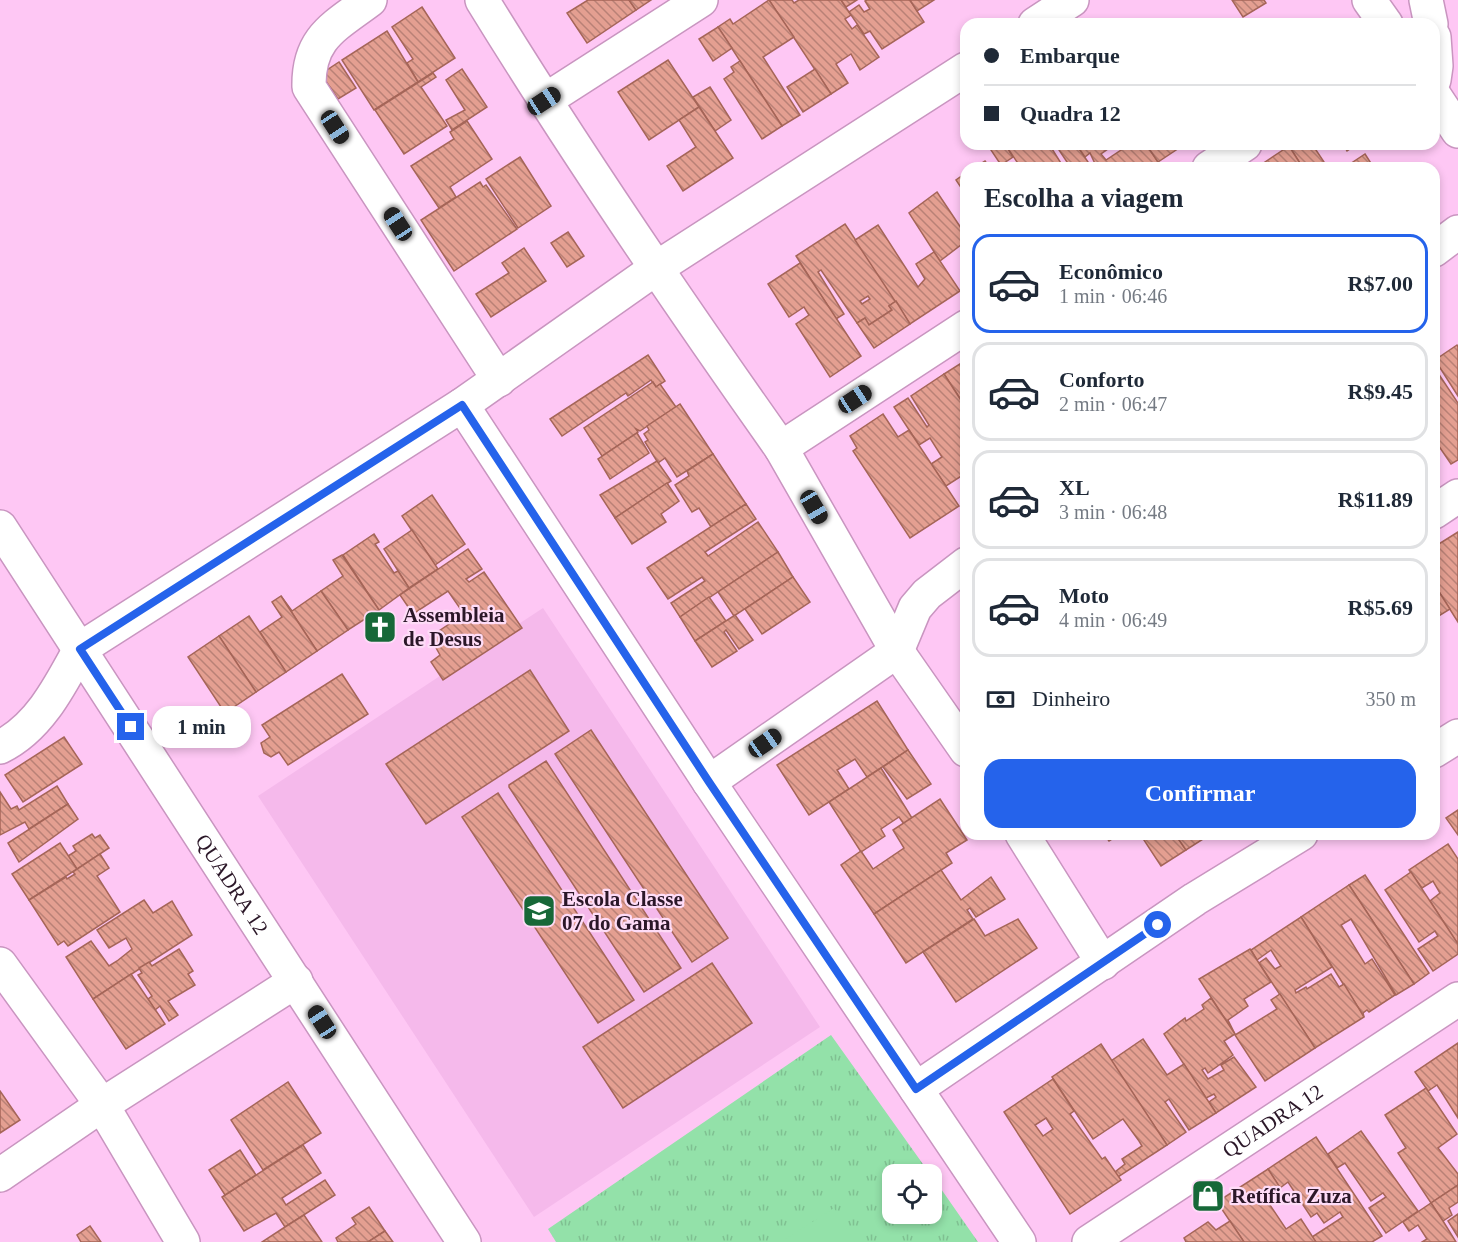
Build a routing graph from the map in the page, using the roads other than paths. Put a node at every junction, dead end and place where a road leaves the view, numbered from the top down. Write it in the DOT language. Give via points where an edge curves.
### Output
graph roads {
  1 [pos="370,0"];
  2 [pos="482,0"];
  3 [pos="701,0"];
  4 [pos="1072,0"];
  5 [pos="1369,0"];
  6 [pos="1426,0"];
  7 [pos="1044,18"];
  8 [pos="1382,18"];
  9 [pos="1430,18"];
  10 [pos="960,73"];
  11 [pos="544,101"];
  12 [pos="1440,104"];
  13 [pos="1458,131"];
  14 [pos="1236,150"];
  15 [pos="1218,162"];
  16 [pos="1458,232"];
  17 [pos="1440,246"];
  18 [pos="655,269"];
  19 [pos="960,331"];
  20 [pos="499,380"];
  21 [pos="462,405"];
  22 [pos="781,448"];
  23 [pos="1458,496"];
  24 [pos="1440,508"];
  25 [pos="0,527"];
  26 [pos="960,569"];
  27 [pos="80,649"];
  28 [pos="897,651"];
  29 [pos="1458,736"];
  30 [pos="960,741"];
  31 [pos="0,747"];
  32 [pos="1440,747"];
  33 [pos="709,782"];
  34 [pos="1026,840"];
  35 [pos="1290,840"];
  36 [pos="1103,963"];
  37 [pos="0,964"];
  38 [pos="296,981"];
  39 [pos="1458,999"];
  40 [pos="916,1089"];
  41 [pos="102,1105"];
  42 [pos="0,1175"];
  43 [pos="183,1242"];
  44 [pos="464,1242"];
  45 [pos="1019,1242"];
  46 [pos="1089,1242"];
  1 -- 20 [label="street" via="322,37 310,60 309,87"];
  2 -- 11 [label="street"];
  3 -- 11 [label="street"];
  4 -- 7 [label="street"];
  5 -- 8 [label="street"];
  6 -- 9 [label="street"];
  10 -- 18 [label="street"];
  11 -- 18 [label="street"];
  12 -- 13 [label="street"];
  14 -- 15 [label="street"];
  16 -- 17 [label="street"];
  18 -- 20 [label="street"];
  18 -- 22 [label="street"];
  19 -- 22 [label="street"];
  20 -- 21 [label="street"];
  21 -- 27 [label="street"];
  21 -- 33 [label="street"];
  22 -- 28 [label="street"];
  23 -- 24 [label="street"];
  25 -- 27 [label="street, QUADRA 12"];
  26 -- 28 [label="street" via="915,608"];
  27 -- 31 [label="street" via="59,689 38,717"];
  27 -- 38 [label="street, QUADRA 12"];
  28 -- 30 [label="street"];
  28 -- 33 [label="street"];
  29 -- 32 [label="street"];
  33 -- 40 [label="street"];
  34 -- 36 [label="street"];
  35 -- 36 [label="street"];
  36 -- 40 [label="street"];
  37 -- 41 [label="street"];
  38 -- 41 [label="street"];
  38 -- 44 [label="street, QUADRA 12"];
  39 -- 46 [label="street, QUADRA 12"];
  40 -- 45 [label="street"];
  41 -- 42 [label="street"];
  41 -- 43 [label="street"];
}
